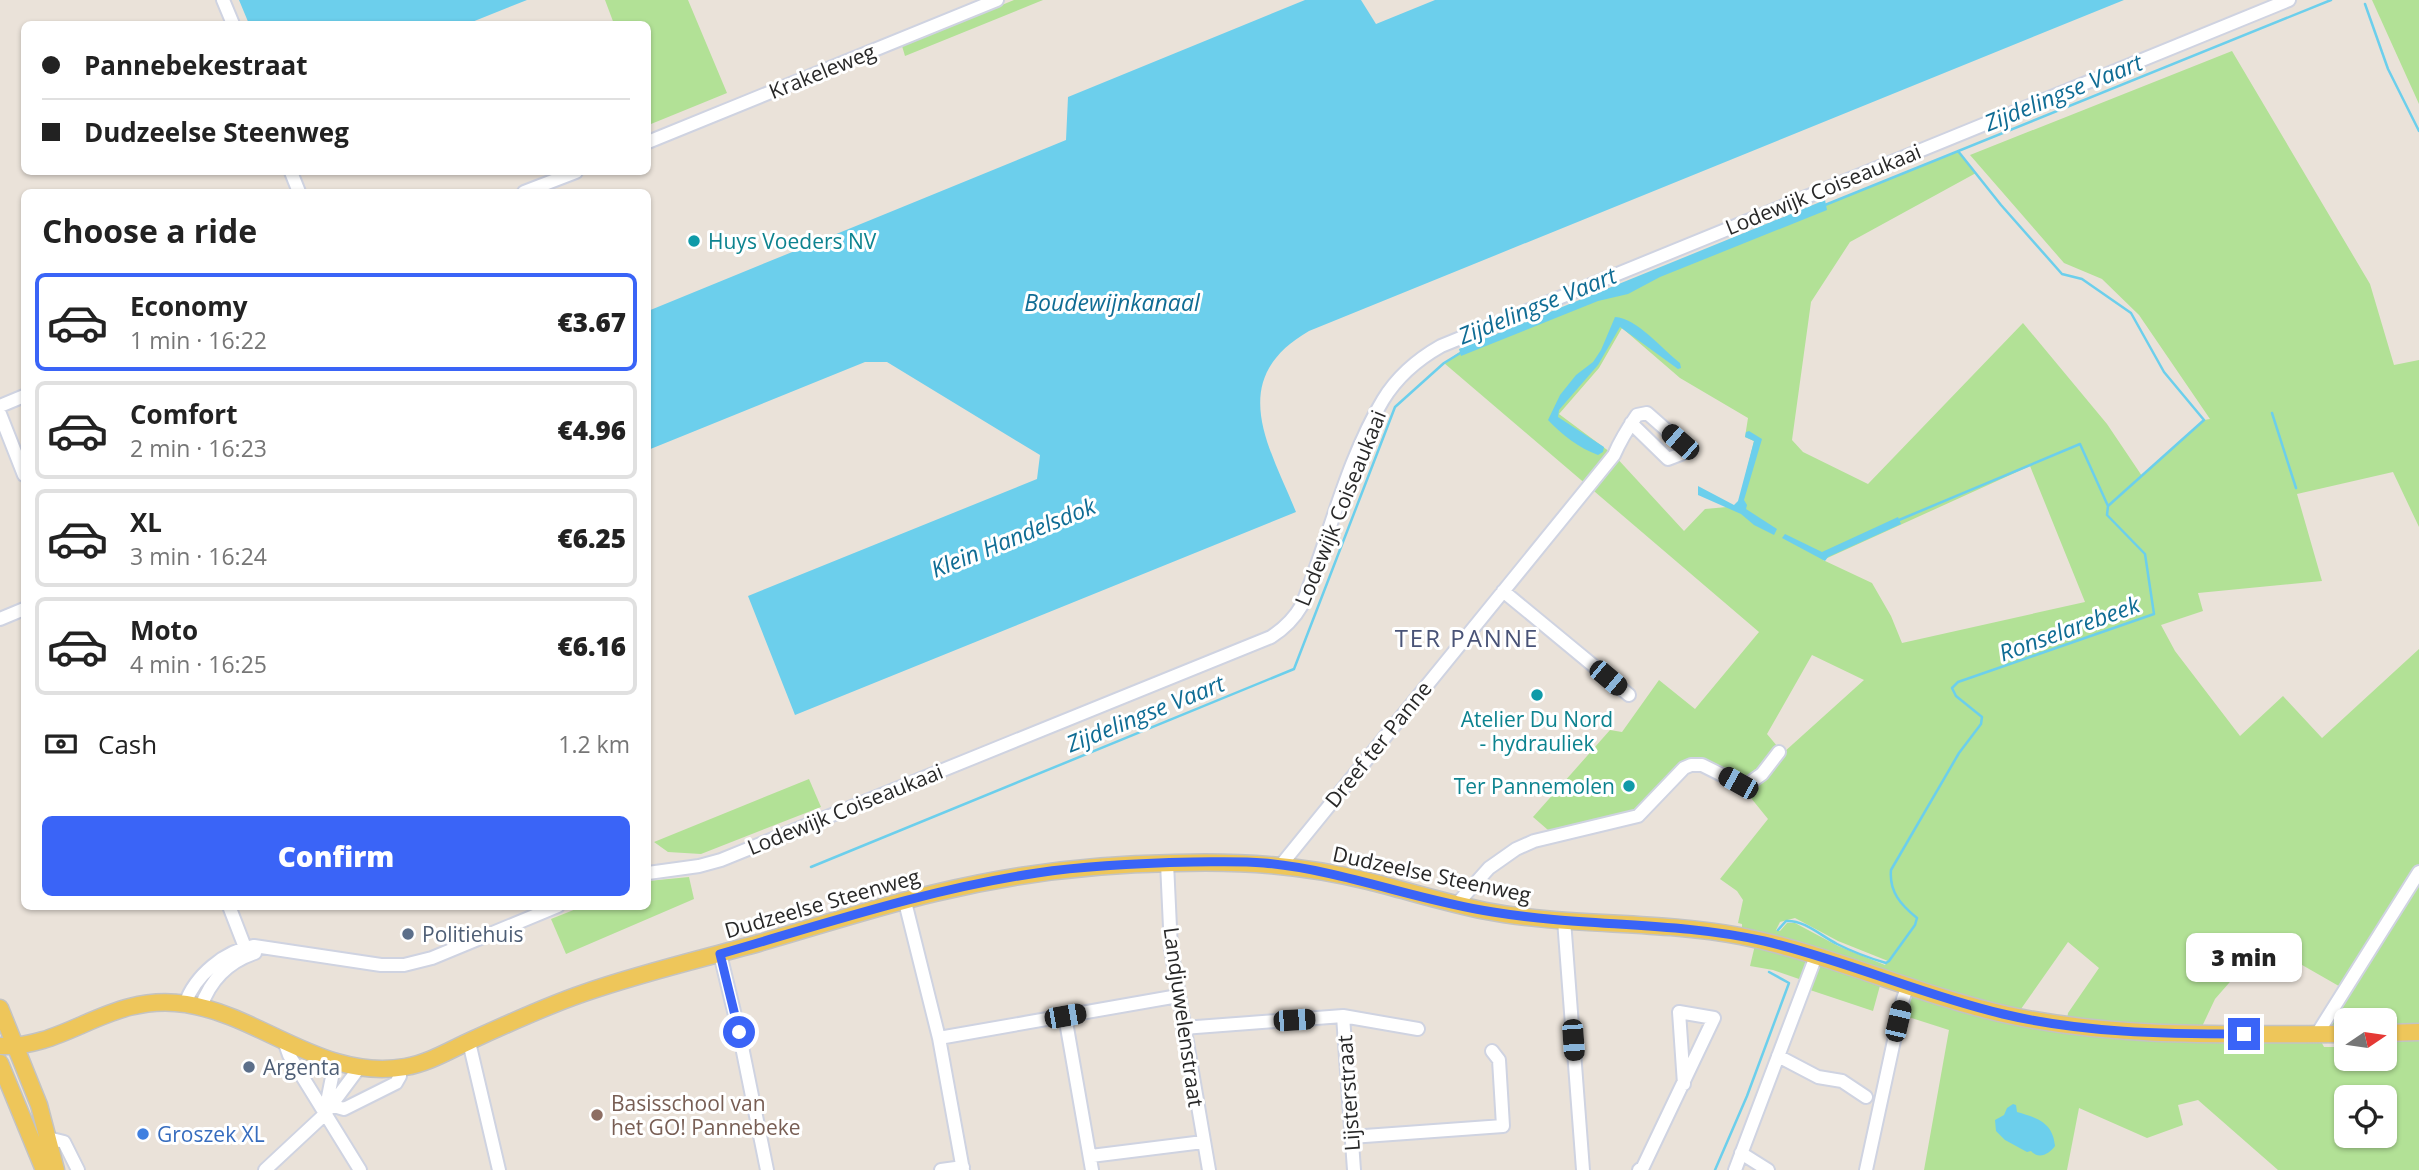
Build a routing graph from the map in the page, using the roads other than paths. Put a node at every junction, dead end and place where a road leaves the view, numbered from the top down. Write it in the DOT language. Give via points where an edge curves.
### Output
graph roads {
  1 [pos="223,0"];
  2 [pos="997,0"];
  3 [pos="2289,0"];
  4 [pos="232,21"];
  5 [pos="651,141"];
  6 [pos="568,175"];
  7 [pos="532,189"];
  8 [pos="21,397"];
  9 [pos="0,406"];
  10 [pos="0,414"];
  11 [pos="1632,423"];
  12 [pos="21,467"];
  13 [pos="1503,592"];
  14 [pos="21,610"];
  15 [pos="0,619"];
  16 [pos="1629,695"];
  17 [pos="1779,752"];
  18 [pos="1167,863"];
  19 [pos="1280,865"];
  20 [pos="2419,872"];
  21 [pos="651,873"];
  22 [pos="905,902"];
  23 [pos="1457,905"];
  24 [pos="231,910"];
  25 [pos="548,910"];
  26 [pos="1564,920"];
  27 [pos="247,952"];
  28 [pos="720,954"];
  29 [pos="1816,956"];
  30 [pos="1908,985"];
  31 [pos="1178,996"];
  32 [pos="193,1005"];
  33 [pos="0,1008"];
  34 [pos="1065,1016"];
  35 [pos="1343,1016"];
  36 [pos="1183,1028"];
  37 [pos="1418,1029"];
  38 [pos="2419,1032"];
  39 [pos="2398,1033"];
  40 [pos="2316,1034"];
  41 [pos="2334,1034"];
  42 [pos="939,1038"];
  43 [pos="285,1041"];
  44 [pos="469,1042"];
  45 [pos="8,1047"];
  46 [pos="1492,1051"];
  47 [pos="1778,1056"];
  48 [pos="335,1062"];
  49 [pos="0,1063"];
  50 [pos="359,1068"];
  51 [pos="400,1068"];
  52 [pos="1684,1084"];
  53 [pos="1866,1097"];
  54 [pos="327,1110"];
  55 [pos="1351,1137"];
  56 [pos="48,1138"];
  57 [pos="1203,1142"];
  58 [pos="1741,1153"];
  59 [pos="1090,1156"];
  60 [pos="274,1167"];
  61 [pos="963,1169"];
  62 [pos="44,1170"];
  63 [pos="56,1170"];
  64 [pos="78,1170"];
  65 [pos="360,1170"];
  66 [pos="499,1170"];
  67 [pos="767,1170"];
  68 [pos="941,1170"];
  69 [pos="1092,1170"];
  70 [pos="1209,1170"];
  71 [pos="1354,1170"];
  72 [pos="1583,1170"];
  73 [pos="1639,1170"];
  74 [pos="1735,1170"];
  75 [pos="1768,1170"];
  76 [pos="1866,1170"];
  1 -- 4 [label="street"];
  2 -- 5 [label="street, Krakeleweg"];
  3 -- 21 [label="street, Lodewijk Coiseaukaai" via="1441,346 1423,356 1383,401 1350,474 1302,605 1284,628 720,860"];
  6 -- 7 [label="street"];
  8 -- 9 [label="street"];
  10 -- 12 [label="street"];
  11 -- 13 [label="street, Dreef ter Panne" via="1614,455"];
  13 -- 16 [label="street"];
  13 -- 19 [label="street, Dreef ter Panne"];
  14 -- 15 [label="street"];
  17 -- 23 [label="street" via="1748,784 1702,765 1684,768 1638,816 1516,849 1489,868"];
  18 -- 19 [label="main road, Dudzeelse Steenweg"];
  18 -- 22 [label="main road, Dudzeelse Steenweg" via="1038,873"];
  18 -- 31 [label="street, Landjuwelenstraat"];
  19 -- 23 [label="main road, Dudzeelse Steenweg" via="1369,881"];
  20 -- 40 [label="street"];
  22 -- 28 [label="main road, Dudzeelse Steenweg"];
  22 -- 42 [label="street"];
  23 -- 26 [label="main road, Dudzeelse Steenweg"];
  24 -- 27 [label="street"];
  25 -- 27 [label="street" via="404,965 254,946"];
  26 -- 29 [label="main road, Dudzeelse Steenweg" via="1713,931"];
  26 -- 72 [label="street"];
  27 -- 32 [label="street" via="225,957 200,978 190,989"];
  28 -- 44 [label="main road, Dudzeelse Steenweg" via="591,991"];
  28 -- 67 [label="street"];
  29 -- 30 [label="main road, Dudzeelse Steenweg"];
  29 -- 47 [label="street"];
  30 -- 40 [label="main road, Dudzeelse Steenweg" via="2001,1014 2066,1026 2118,1032"];
  30 -- 76 [label="street"];
  31 -- 34 [label="street"];
  31 -- 36 [label="street, Landjuwelenstraat"];
  32 -- 43 [label="main road, Dudzeelse Steenweg"];
  32 -- 45 [label="main road, Dudzeelse Steenweg" via="156,1001 127,1006 30,1045"];
  33 -- 45 [label="main road"];
  34 -- 42 [label="street"];
  34 -- 59 [label="street"];
  35 -- 36 [label="street"];
  35 -- 37 [label="street"];
  35 -- 55 [label="street, Lijsterstraat"];
  36 -- 57 [label="street, Landjuwelenstraat"];
  38 -- 39 [label="main road"];
  40 -- 41 [label="main road, Dudzeelse Steenweg"];
  42 -- 61 [label="street"];
  43 -- 48 [label="main road, Dudzeelse Steenweg"];
  43 -- 54 [label="street" via="289,1055"];
  44 -- 51 [label="main road, Dudzeelse Steenweg"];
  44 -- 66 [label="street"];
  45 -- 56 [label="main road" via="39,1105"];
  46 -- 55 [label="street" via="1499,1060 1503,1126"];
  47 -- 53 [label="street" via="1818,1077 1842,1081"];
  47 -- 58 [label="street"];
  48 -- 50 [label="main road, Dudzeelse Steenweg"];
  48 -- 54 [label="street"];
  49 -- 62 [label="main road"];
  50 -- 51 [label="main road, Dudzeelse Steenweg"];
  50 -- 54 [label="street"];
  51 -- 54 [label="street" via="396,1083 344,1109"];
  52 -- 52 [label="street" via="1704,1040 1714,1018 1679,1012"];
  52 -- 73 [label="street"];
  54 -- 60 [label="street"];
  54 -- 65 [label="street"];
  55 -- 71 [label="street, Lijsterstraat"];
  56 -- 63 [label="main road"];
  56 -- 64 [label="street" via="64,1142"];
  57 -- 59 [label="street"];
  57 -- 70 [label="street, Landjuwelenstraat"];
  58 -- 74 [label="street"];
  58 -- 75 [label="street"];
  59 -- 69 [label="street"];
  61 -- 68 [label="street"];
}
